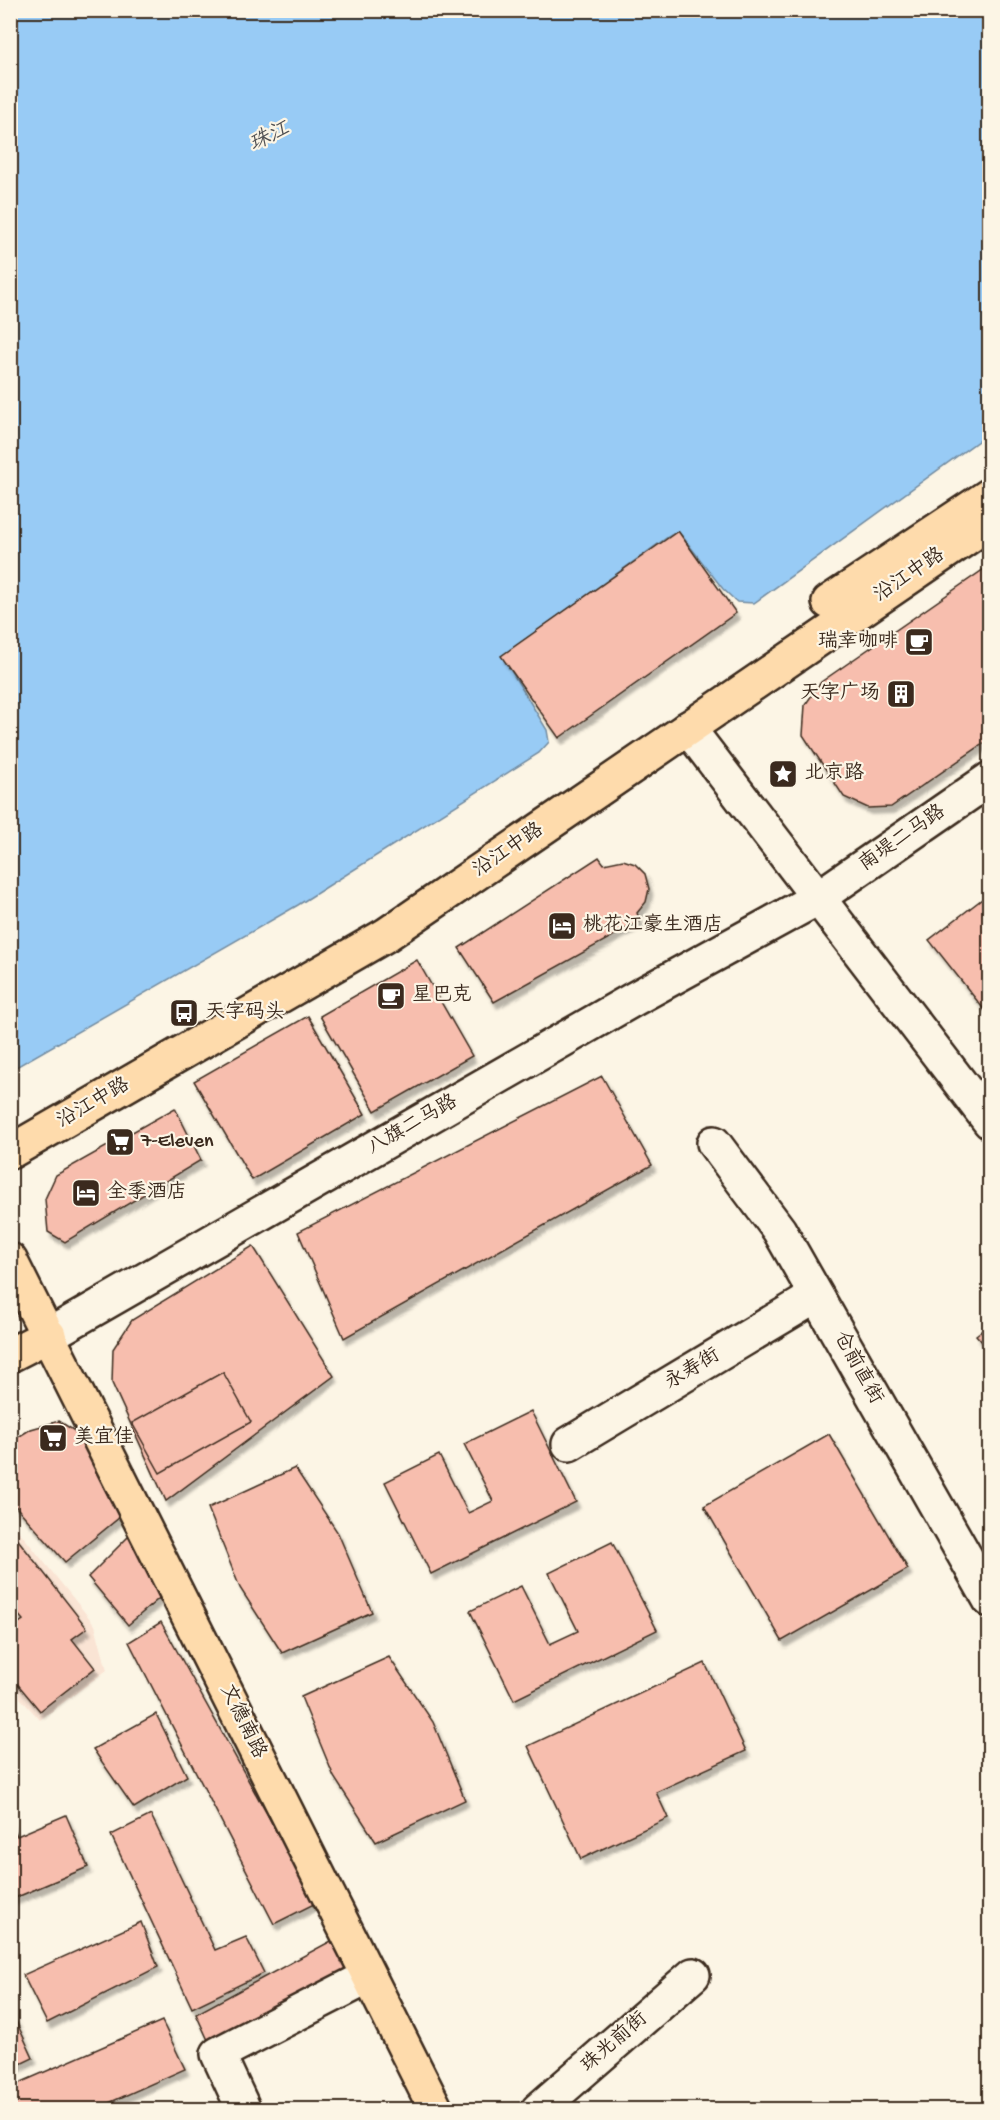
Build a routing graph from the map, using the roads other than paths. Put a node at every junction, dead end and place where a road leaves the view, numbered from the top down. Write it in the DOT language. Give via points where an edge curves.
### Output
graph roads {
  1 [pos="990,495"];
  2 [pos="990,522"];
  3 [pos="688,728"];
  4 [pos="990,779"];
  5 [pos="816,898"];
  6 [pos="990,1122"];
  7 [pos="714,1143"];
  8 [pos="10,1152"];
  9 [pos="10,1260"];
  10 [pos="816,1296"];
  11 [pos="10,1306"];
  12 [pos="49,1335"];
  13 [pos="10,1355"];
  14 [pos="569,1444"];
  15 [pos="990,1600"];
  16 [pos="693,1976"];
  17 [pos="368,1977"];
  18 [pos="244,2109"];
  19 [pos="436,2109"];
  20 [pos="538,2109"];
  1 -- 3 [label="main road" via="740,664"];
  2 -- 3 [label="main road, 沿江中路"];
  3 -- 5 [label="street"];
  3 -- 8 [label="main road, 沿江中路" via="386,935"];
  4 -- 5 [label="street, 南堤二马路"];
  5 -- 6 [label="street"];
  5 -- 12 [label="street, 八旗二马路"];
  7 -- 10 [label="street, 仓前直街" via="779,1230"];
  9 -- 12 [label="main road, 文德南路"];
  10 -- 14 [label="street, 永寿街"];
  10 -- 15 [label="street, 仓前直街"];
  11 -- 12 [label="main road"];
  12 -- 13 [label="main road, 八旗二马路"];
  12 -- 17 [label="main road, 文德南路"];
  16 -- 20 [label="street, 珠光前街"];
  17 -- 18 [label="street" via="218,2054"];
  17 -- 19 [label="main road, 文德南路"];
}
